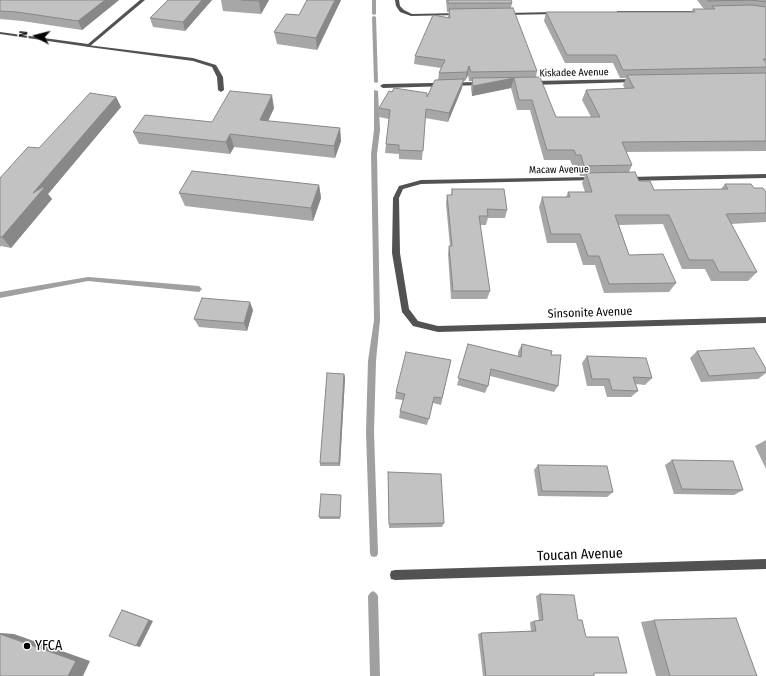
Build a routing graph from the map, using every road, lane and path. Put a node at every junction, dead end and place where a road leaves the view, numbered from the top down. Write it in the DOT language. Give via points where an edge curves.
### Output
graph roads {
  1 [pos="143,0"];
  2 [pos="397,0"];
  3 [pos="610,12"];
  4 [pos="706,12"];
  5 [pos="562,13"];
  6 [pos="467,14"];
  7 [pos="498,14"];
  8 [pos="0,33"];
  9 [pos="89,46"];
  10 [pos="643,81"];
  11 [pos="485,84"];
  12 [pos="525,84"];
  13 [pos="383,86"];
  14 [pos="221,90"];
  15 [pos="766,176"];
  16 [pos="601,179"];
  17 [pos="617,179"];
  18 [pos="766,320"];
  19 [pos="416,324"];
  20 [pos="766,564"];
  21 [pos="395,575"];
  1 -- 9 [label="street"];
  2 -- 6 [label="street" via="402,11 411,14"];
  3 -- 4 [label="street"];
  5 -- 7 [label="street"];
  8 -- 9 [label="street"];
  9 -- 14 [label="street" via="193,60 214,66 220,77"];
  10 -- 12 [label="street, Kiskadee Avenue"];
  11 -- 13 [label="street"];
  15 -- 17 [label="street"];
  16 -- 19 [label="street, Macaw Avenue" via="421,182 401,188 396,198 396,253 405,310"];
  18 -- 19 [label="street, Sinsonite Avenue" via="438,329"];
  20 -- 21 [label="street, Toucan Avenue"];
}
